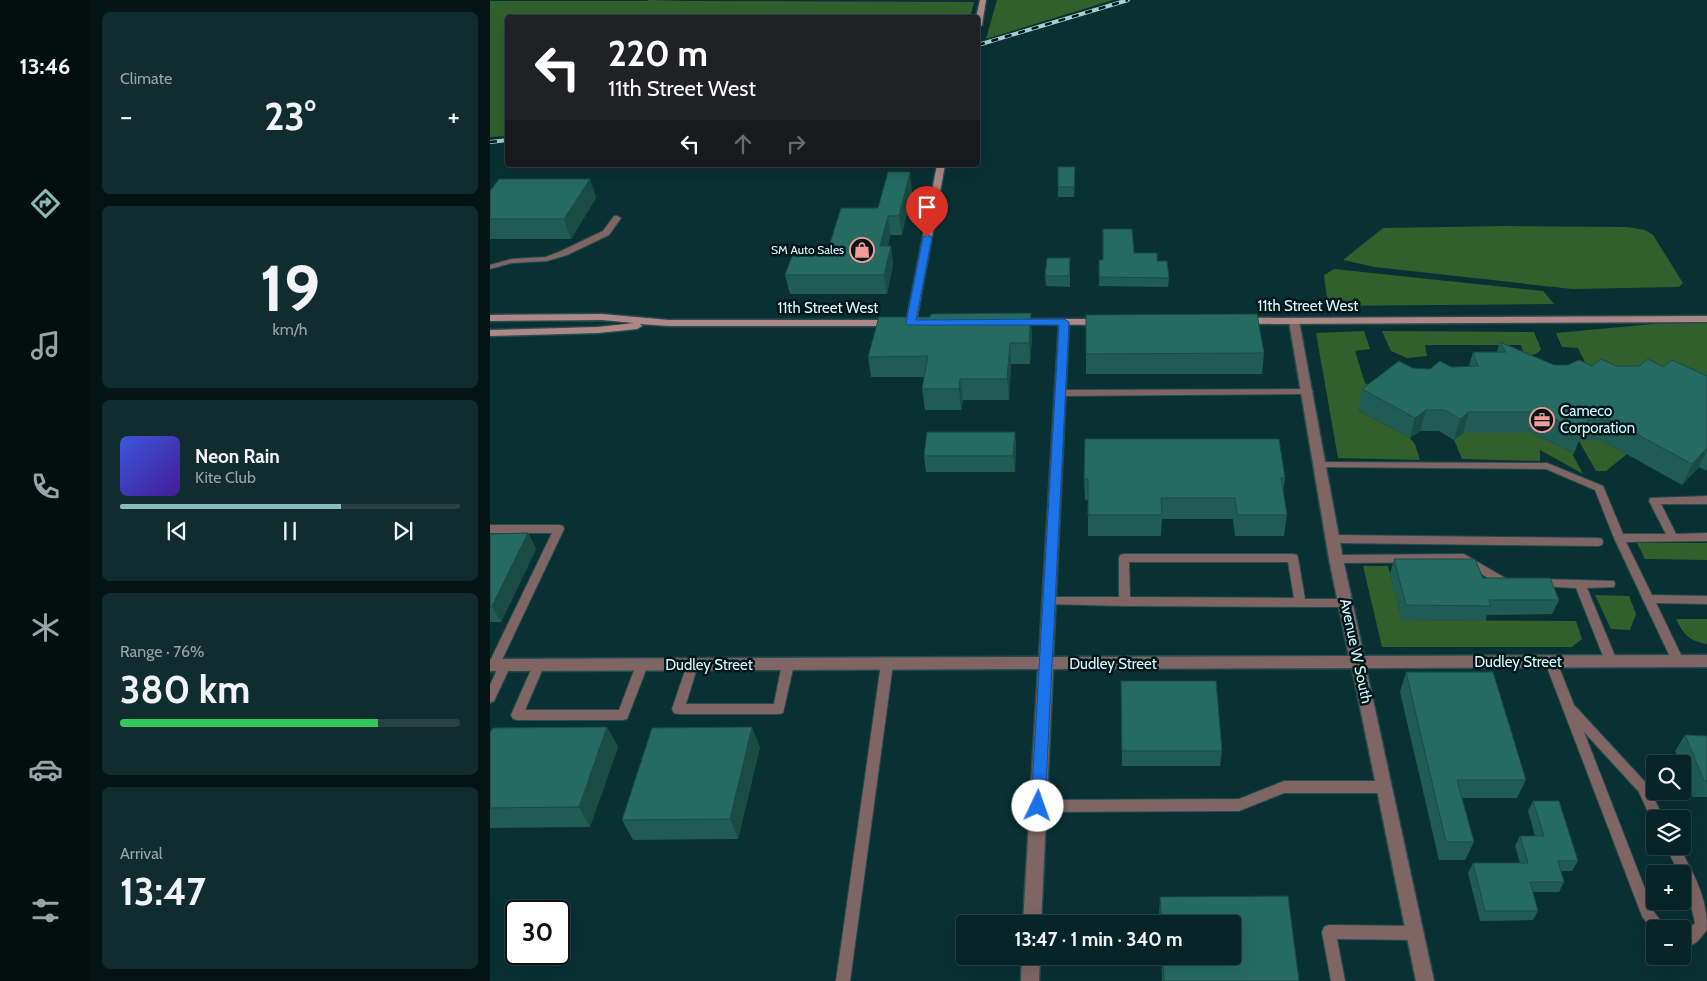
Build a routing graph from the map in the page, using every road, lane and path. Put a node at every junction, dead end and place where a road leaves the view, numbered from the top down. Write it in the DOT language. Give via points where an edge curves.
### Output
graph roads {
  1 [pos="983,0"];
  2 [pos="980,15"];
  3 [pos="941,167"];
  4 [pos="617,218"];
  5 [pos="490,267"];
  6 [pos="490,318"];
  7 [pos="1707,319"];
  8 [pos="1234,321"];
  9 [pos="1294,321"];
  10 [pos="1007,322"];
  11 [pos="1064,322"];
  12 [pos="1114,322"];
  13 [pos="669,323"];
  14 [pos="490,333"];
  15 [pos="1308,392"];
  16 [pos="1060,393"];
  17 [pos="1321,465"];
  18 [pos="1707,500"];
  19 [pos="490,528"];
  20 [pos="1673,537"];
  21 [pos="1707,537"];
  22 [pos="1619,538"];
  23 [pos="1333,539"];
  24 [pos="1598,542"];
  25 [pos="1336,559"];
  26 [pos="1580,584"];
  27 [pos="1610,584"];
  28 [pos="1648,599"];
  29 [pos="1707,600"];
  30 [pos="1050,601"];
  31 [pos="1125,602"];
  32 [pos="1300,603"];
  33 [pos="1346,603"];
  34 [pos="1358,662"];
  35 [pos="1551,662"];
  36 [pos="1611,662"];
  37 [pos="1678,662"];
  38 [pos="1707,662"];
  39 [pos="788,664"];
  40 [pos="887,664"];
  41 [pos="1046,664"];
  42 [pos="496,665"];
  43 [pos="642,665"];
  44 [pos="692,665"];
  45 [pos="538,666"];
  46 [pos="490,698"];
  47 [pos="1567,705"];
  48 [pos="1385,787"];
  49 [pos="1038,806"];
  50 [pos="1654,810"];
  51 [pos="1677,855"];
  52 [pos="1032,915"];
  53 [pos="1652,920"];
  54 [pos="1415,933"];
  55 [pos="1691,938"];
  56 [pos="1031,965"];
  57 [pos="843,981"];
  58 [pos="1030,981"];
  59 [pos="1338,981"];
  60 [pos="1425,981"];
  1 -- 2 [label="main road"];
  3 -- 13 [label="main road, 11th Street West" via="916,323"];
  4 -- 5 [label="lane" via="606,233 564,253 547,259 512,261"];
  6 -- 13 [label="main road, 11th Street West" via="602,317"];
  7 -- 9 [label="main road, 11th Street West"];
  8 -- 9 [label="main road, 11th Street West"];
  9 -- 15 [label="street, Avenue W South"];
  10 -- 11 [label="main road"];
  11 -- 12 [label="main road"];
  11 -- 16 [label="street"];
  13 -- 14 [label="main road, 11th Street West" via="598,330"];
  15 -- 16 [label="lane"];
  15 -- 17 [label="street, Avenue W South"];
  16 -- 30 [label="street"];
  17 -- 22 [label="lane" via="1547,466 1599,488"];
  17 -- 23 [label="street, Avenue W South"];
  18 -- 20 [label="lane" via="1654,500"];
  19 -- 42 [label="lane" via="559,528"];
  20 -- 21 [label="lane"];
  20 -- 22 [label="lane"];
  22 -- 28 [label="lane"];
  23 -- 24 [label="lane"];
  23 -- 25 [label="street, Avenue W South"];
  25 -- 26 [label="lane" via="1464,558 1505,583"];
  25 -- 33 [label="street, Avenue W South"];
  26 -- 27 [label="lane"];
  26 -- 36 [label="lane"];
  28 -- 29 [label="lane"];
  28 -- 37 [label="lane"];
  30 -- 31 [label="lane"];
  30 -- 41 [label="street"];
  31 -- 32 [label="lane"];
  31 -- 32 [label="lane" via="1124,558 1293,558"];
  32 -- 33 [label="lane"];
  33 -- 34 [label="street, Avenue W South"];
  34 -- 35 [label="street, Dudley Street"];
  34 -- 41 [label="street, Dudley Street"];
  34 -- 48 [label="street, Avenue W South"];
  35 -- 36 [label="street, Dudley Street"];
  35 -- 47 [label="lane"];
  36 -- 37 [label="street, Dudley Street"];
  37 -- 38 [label="street, Dudley Street"];
  39 -- 40 [label="street, Dudley Street"];
  39 -- 44 [label="street, Dudley Street"];
  39 -- 44 [label="lane" via="779,709 678,709"];
  40 -- 41 [label="street, Dudley Street"];
  40 -- 57 [label="lane"];
  41 -- 49 [label="street"];
  42 -- 45 [label="street, Dudley Street"];
  42 -- 46 [label="lane"];
  43 -- 44 [label="street, Dudley Street"];
  43 -- 45 [label="street, Dudley Street"];
  43 -- 45 [label="lane" via="624,715 517,715"];
  47 -- 50 [label="lane" via="1643,788"];
  47 -- 53 [label="lane"];
  48 -- 49 [label="lane" via="1284,787 1239,805"];
  48 -- 54 [label="street, Avenue W South"];
  49 -- 52 [label="street"];
  51 -- 55 [label="lane" via="1695,891 1702,925"];
  54 -- 59 [label="lane" via="1329,932"];
  54 -- 60 [label="street, Avenue W South"];
  56 -- 58 [label="street"];
}
